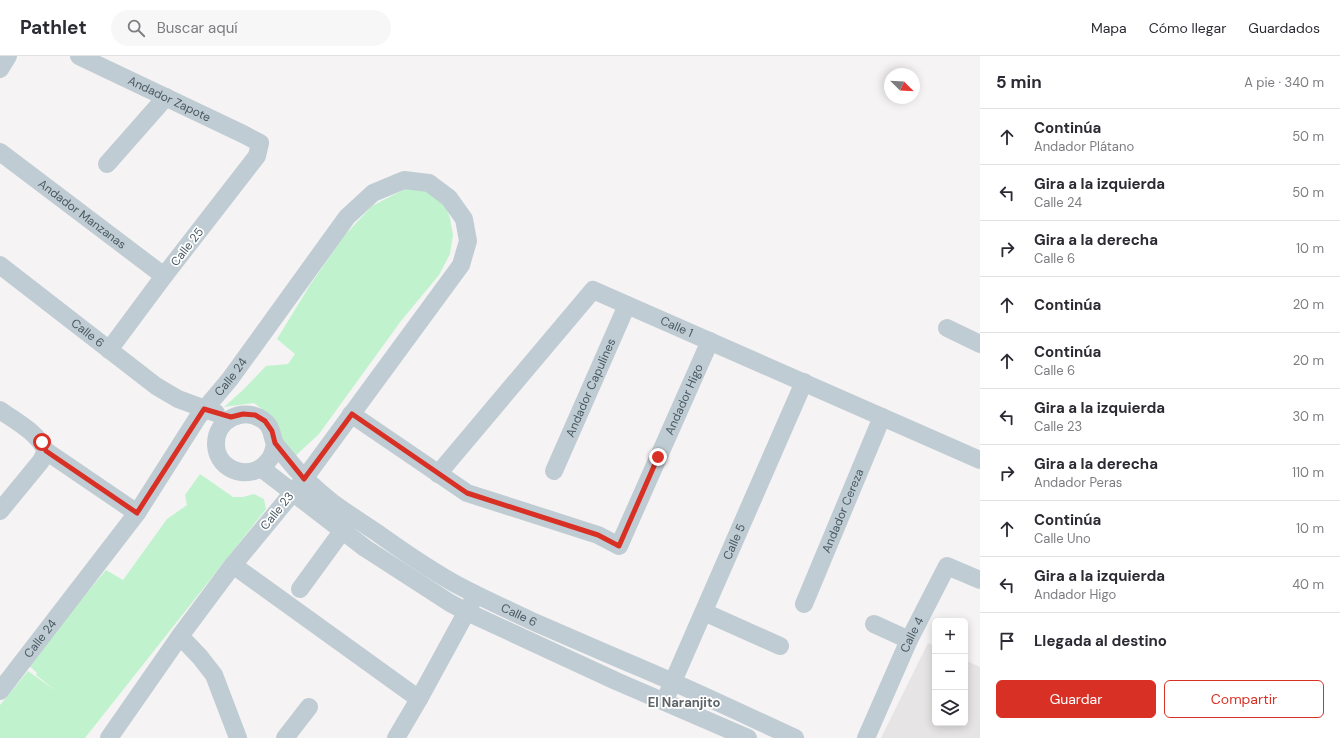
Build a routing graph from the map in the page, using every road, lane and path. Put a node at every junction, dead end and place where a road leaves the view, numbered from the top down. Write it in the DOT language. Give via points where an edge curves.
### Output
graph roads {
  1 [pos="8,56"];
  2 [pos="78,56"];
  3 [pos="0,69"];
  4 [pos="166,97"];
  5 [pos="260,143"];
  6 [pos="0,152"];
  7 [pos="107,164"];
  8 [pos="0,265"];
  9 [pos="461,265"];
  10 [pos="164,276"];
  11 [pos="627,305"];
  12 [pos="947,328"];
  13 [pos="710,341"];
  14 [pos="980,344"];
  15 [pos="109,350"];
  16 [pos="804,382"];
  17 [pos="0,410"];
  18 [pos="201,413"];
  19 [pos="352,414"];
  20 [pos="231,417"];
  21 [pos="882,417"];
  22 [pos="216,435"];
  23 [pos="275,443"];
  24 [pos="44,447"];
  25 [pos="980,460"];
  26 [pos="261,468"];
  27 [pos="554,471"];
  28 [pos="438,474"];
  29 [pos="304,479"];
  30 [pos="292,492"];
  31 [pos="0,511"];
  32 [pos="137,513"];
  33 [pos="343,530"];
  34 [pos="233,565"];
  35 [pos="980,580"];
  36 [pos="300,589"];
  37 [pos="476,594"];
  38 [pos="804,604"];
  39 [pos="467,612"];
  40 [pos="704,612"];
  41 [pos="874,624"];
  42 [pos="180,636"];
  43 [pos="909,640"];
  44 [pos="780,646"];
  45 [pos="674,682"];
  46 [pos="0,691"];
  47 [pos="419,699"];
  48 [pos="664,702"];
  49 [pos="308,708"];
  50 [pos="109,738"];
  51 [pos="238,738"];
  52 [pos="285,738"];
  53 [pos="396,738"];
  54 [pos="748,738"];
  55 [pos="795,738"];
  56 [pos="866,738"];
  1 -- 3 [label="street"];
  2 -- 4 [label="street, Andador Zapote"];
  4 -- 5 [label="street, Andador Zapote"];
  4 -- 7 [label="street"];
  5 -- 10 [label="street, Calle 25" via="257,156"];
  6 -- 10 [label="street, Andador Manzanas"];
  8 -- 15 [label="street, Calle 6"];
  9 -- 18 [label="street, Calle 24" via="468,241 464,218 449,198 429,183 404,180 372,193 348,216 230,379"];
  9 -- 19 [label="street, Calle 23"];
  10 -- 15 [label="street, Calle 25"];
  11 -- 13 [label="street, Calle 1"];
  11 -- 27 [label="street, Andador Capulines"];
  11 -- 28 [label="street, Calle 1" via="593,290"];
  12 -- 14 [label="street"];
  13 -- 16 [label="street, Calle 1"];
  13 -- 28 [label="street, Andador Higo" via="619,546 598,535 467,493"];
  15 -- 18 [label="street, Calle 6" via="156,386"];
  16 -- 21 [label="street, Calle 1"];
  16 -- 40 [label="street, Calle 5"];
  17 -- 24 [label="street" via="30,430"];
  18 -- 20 [label="street, Calle 6"];
  18 -- 22 [label="street, Calle 6"];
  18 -- 32 [label="street, Calle 24"];
  19 -- 28 [label="street"];
  19 -- 29 [label="street, Calle 23"];
  20 -- 22 [label="street"];
  20 -- 23 [label="street" via="255,415 265,421 272,431"];
  21 -- 25 [label="street, Calle 1"];
  21 -- 38 [label="street, Andador Cereza"];
  22 -- 26 [label="street" via="219,458 227,467 238,472 250,473"];
  23 -- 26 [label="street" via="268,462"];
  23 -- 29 [label="street, Calle 6"];
  24 -- 31 [label="street" via="41,461"];
  24 -- 32 [label="street"];
  26 -- 30 [label="street, Calle 6"];
  29 -- 30 [label="street, Calle 23"];
  29 -- 37 [label="street, Calle 6" via="333,503 421,564"];
  30 -- 33 [label="street, Calle 6"];
  30 -- 34 [label="street, Calle 23"];
  32 -- 46 [label="street, Calle 24"];
  33 -- 36 [label="street"];
  33 -- 39 [label="street, Calle 6" via="365,548"];
  34 -- 42 [label="street, Calle 23"];
  34 -- 47 [label="street"];
  35 -- 43 [label="street, Calle 4" via="947,566"];
  37 -- 39 [label="street"];
  37 -- 45 [label="street, Calle 6" via="588,646"];
  39 -- 47 [label="street"];
  39 -- 48 [label="street, Calle 6"];
  40 -- 44 [label="street"];
  40 -- 45 [label="street, Calle 5"];
  41 -- 43 [label="street"];
  42 -- 50 [label="street, Calle 23"];
  42 -- 51 [label="street" via="214,675"];
  43 -- 56 [label="street, Calle 4"];
  45 -- 48 [label="street, Calle 5"];
  45 -- 55 [label="street, Calle 6"];
  47 -- 53 [label="street"];
  48 -- 54 [label="street, Calle 6"];
  49 -- 52 [label="street"];
}
